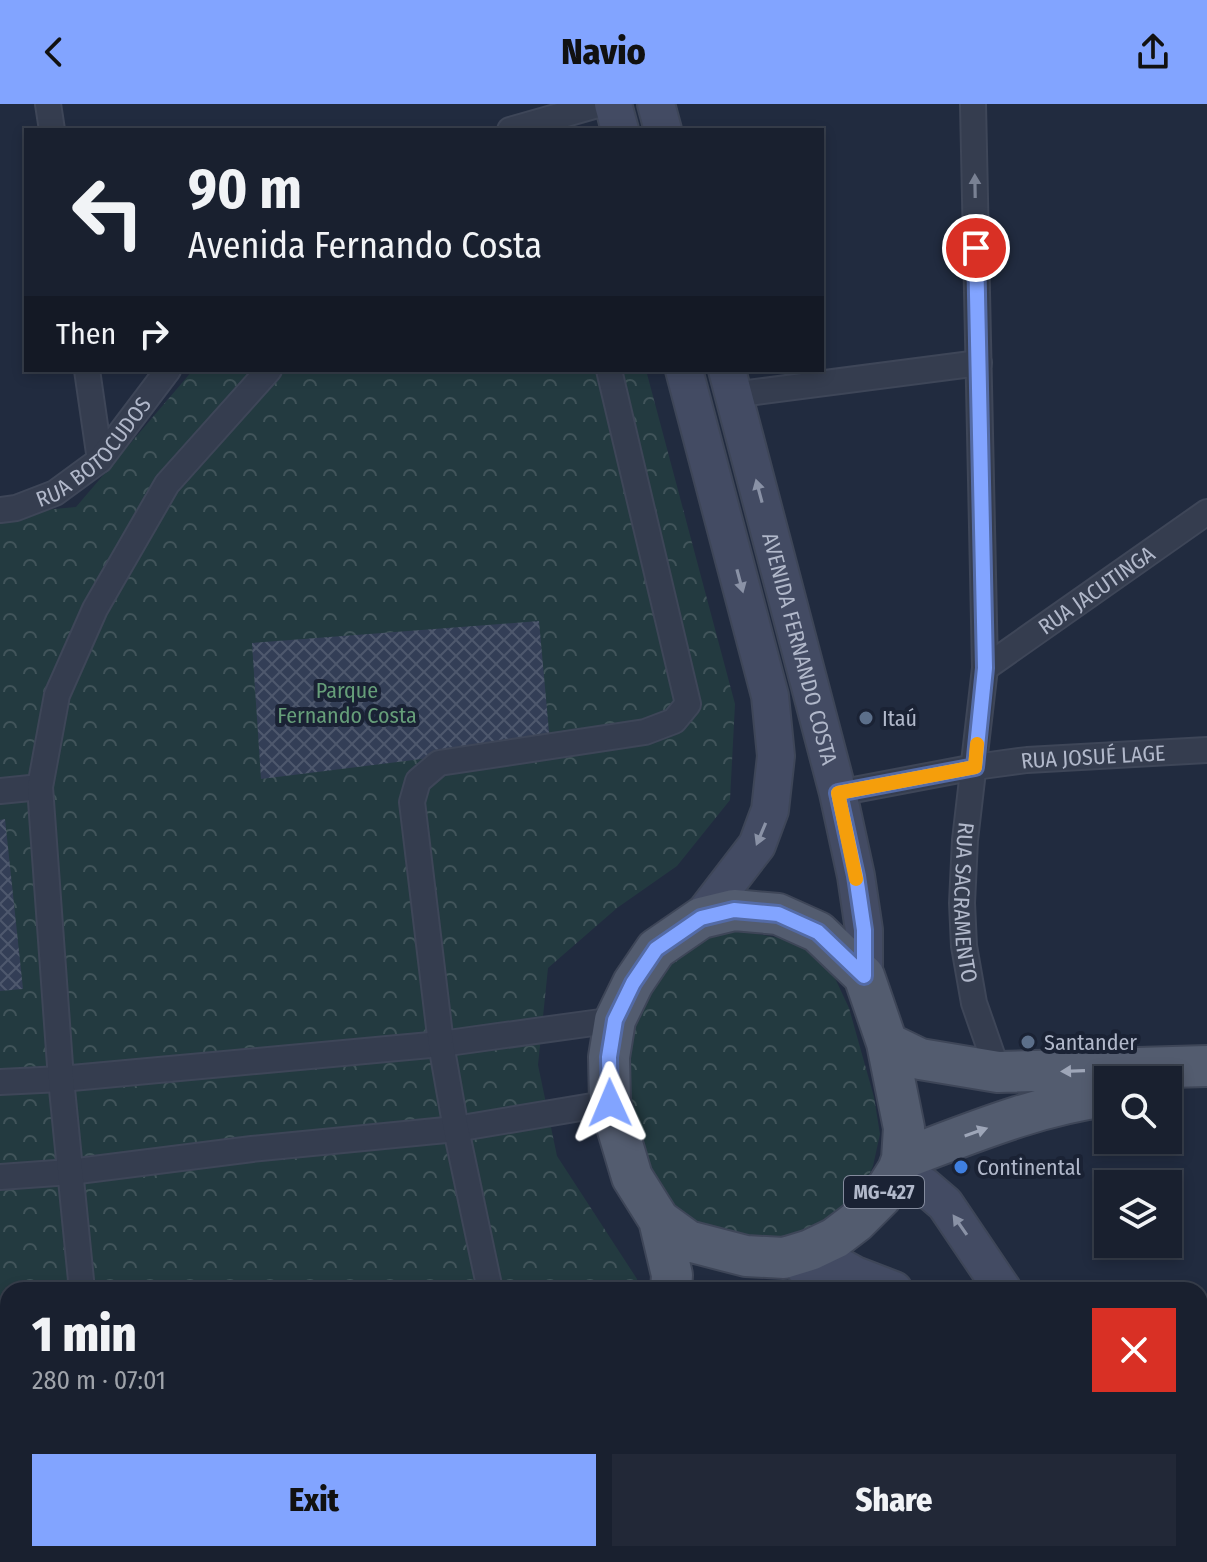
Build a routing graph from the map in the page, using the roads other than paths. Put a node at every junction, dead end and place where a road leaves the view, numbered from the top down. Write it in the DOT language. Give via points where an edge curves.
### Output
graph roads {
  1 [pos="48,104"];
  2 [pos="601,104"];
  3 [pos="613,104"];
  4 [pos="656,104"];
  5 [pos="973,104"];
  6 [pos="52,128"];
  7 [pos="517,128"];
  8 [pos="619,128"];
  9 [pos="662,128"];
  10 [pos="979,363"];
  11 [pos="87,372"];
  12 [pos="166,372"];
  13 [pos="267,372"];
  14 [pos="609,372"];
  15 [pos="685,372"];
  16 [pos="730,382"];
  17 [pos="100,460"];
  18 [pos="0,510"];
  19 [pos="1207,512"];
  20 [pos="985,668"];
  21 [pos="1207,750"];
  22 [pos="975,767"];
  23 [pos="40,787"];
  24 [pos="0,791"];
  25 [pos="838,793"];
  26 [pos="701,918"];
  27 [pos="864,976"];
  28 [pos="615,1020"];
  29 [pos="887,1043"];
  30 [pos="441,1044"];
  31 [pos="1207,1066"];
  32 [pos="998,1072"];
  33 [pos="61,1079"];
  34 [pos="0,1082"];
  35 [pos="1182,1094"];
  36 [pos="1207,1094"];
  37 [pos="1094,1098"];
  38 [pos="610,1103"];
  39 [pos="456,1129"];
  40 [pos="900,1164"];
  41 [pos="70,1172"];
  42 [pos="0,1177"];
  43 [pos="659,1220"];
  44 [pos="795,1254"];
  45 [pos="81,1282"];
  46 [pos="488,1282"];
  47 [pos="672,1282"];
  48 [pos="769,1282"];
  49 [pos="820,1282"];
  50 [pos="873,1282"];
  51 [pos="998,1282"];
  1 -- 6 [label="street"];
  2 -- 7 [label="street"];
  3 -- 8 [label="main road"];
  4 -- 9 [label="main road"];
  10 -- 5 [label="street, RUA SACRAMENTO, one-way"];
  10 -- 16 [label="street"];
  10 -- 20 [label="street, RUA SACRAMENTO"];
  11 -- 17 [label="street"];
  12 -- 17 [label="street, RUA BOTOCUDOS"];
  13 -- 23 [label="street" via="167,484 95,609 57,695"];
  14 -- 30 [label="street" via="688,704 674,721 645,732 439,763 418,781 412,802"];
  15 -- 26 [label="main road, AVENIDA FERNANDO COSTA, one-way" via="770,696 776,756 770,810 757,845"];
  25 -- 16 [label="main road, AVENIDA FERNANDO COSTA, one-way"];
  17 -- 18 [label="street, RUA BOTOCUDOS" via="55,493"];
  19 -- 20 [label="street, RUA JACUTINGA"];
  20 -- 22 [label="street, RUA SACRAMENTO"];
  21 -- 22 [label="street, RUA JOSUÉ LAGE"];
  22 -- 25 [label="street, RUA JOSUÉ LAGE"];
  22 -- 32 [label="street, RUA SACRAMENTO" via="964,856 964,946 974,1003"];
  23 -- 24 [label="street"];
  23 -- 33 [label="street"];
  25 -- 27 [label="main road, AVENIDA FERNANDO COSTA" via="864,930"];
  26 -- 27 [label="main road, MG-427" via="734,910 778,914 818,932"];
  26 -- 28 [label="main road, MG-427" via="656,949"];
  27 -- 29 [label="main road, MG-427"];
  28 -- 30 [label="street"];
  28 -- 38 [label="main road, MG-427"];
  29 -- 32 [label="main road" via="920,1059"];
  29 -- 40 [label="main road, MG-427" via="904,1128"];
  30 -- 33 [label="street"];
  30 -- 39 [label="street"];
  31 -- 32 [label="main road, one-way"];
  33 -- 34 [label="street"];
  33 -- 41 [label="street"];
  35 -- 36 [label="main road"];
  40 -- 37 [label="main road, one-way" via="1036,1111"];
  38 -- 39 [label="street"];
  38 -- 43 [label="main road, MG-427" via="632,1177"];
  39 -- 41 [label="street"];
  39 -- 46 [label="street"];
  40 -- 44 [label="main road, MG-427" via="881,1197 856,1222 835,1238"];
  51 -- 40 [label="main road, one-way" via="945,1204"];
  41 -- 42 [label="street"];
  41 -- 45 [label="street"];
  43 -- 44 [label="main road, MG-427" via="688,1241 746,1256"];
  43 -- 47 [label="main road"];
  44 -- 48 [label="main road"];
  44 -- 49 [label="main road"];
  44 -- 50 [label="main road"];
}
